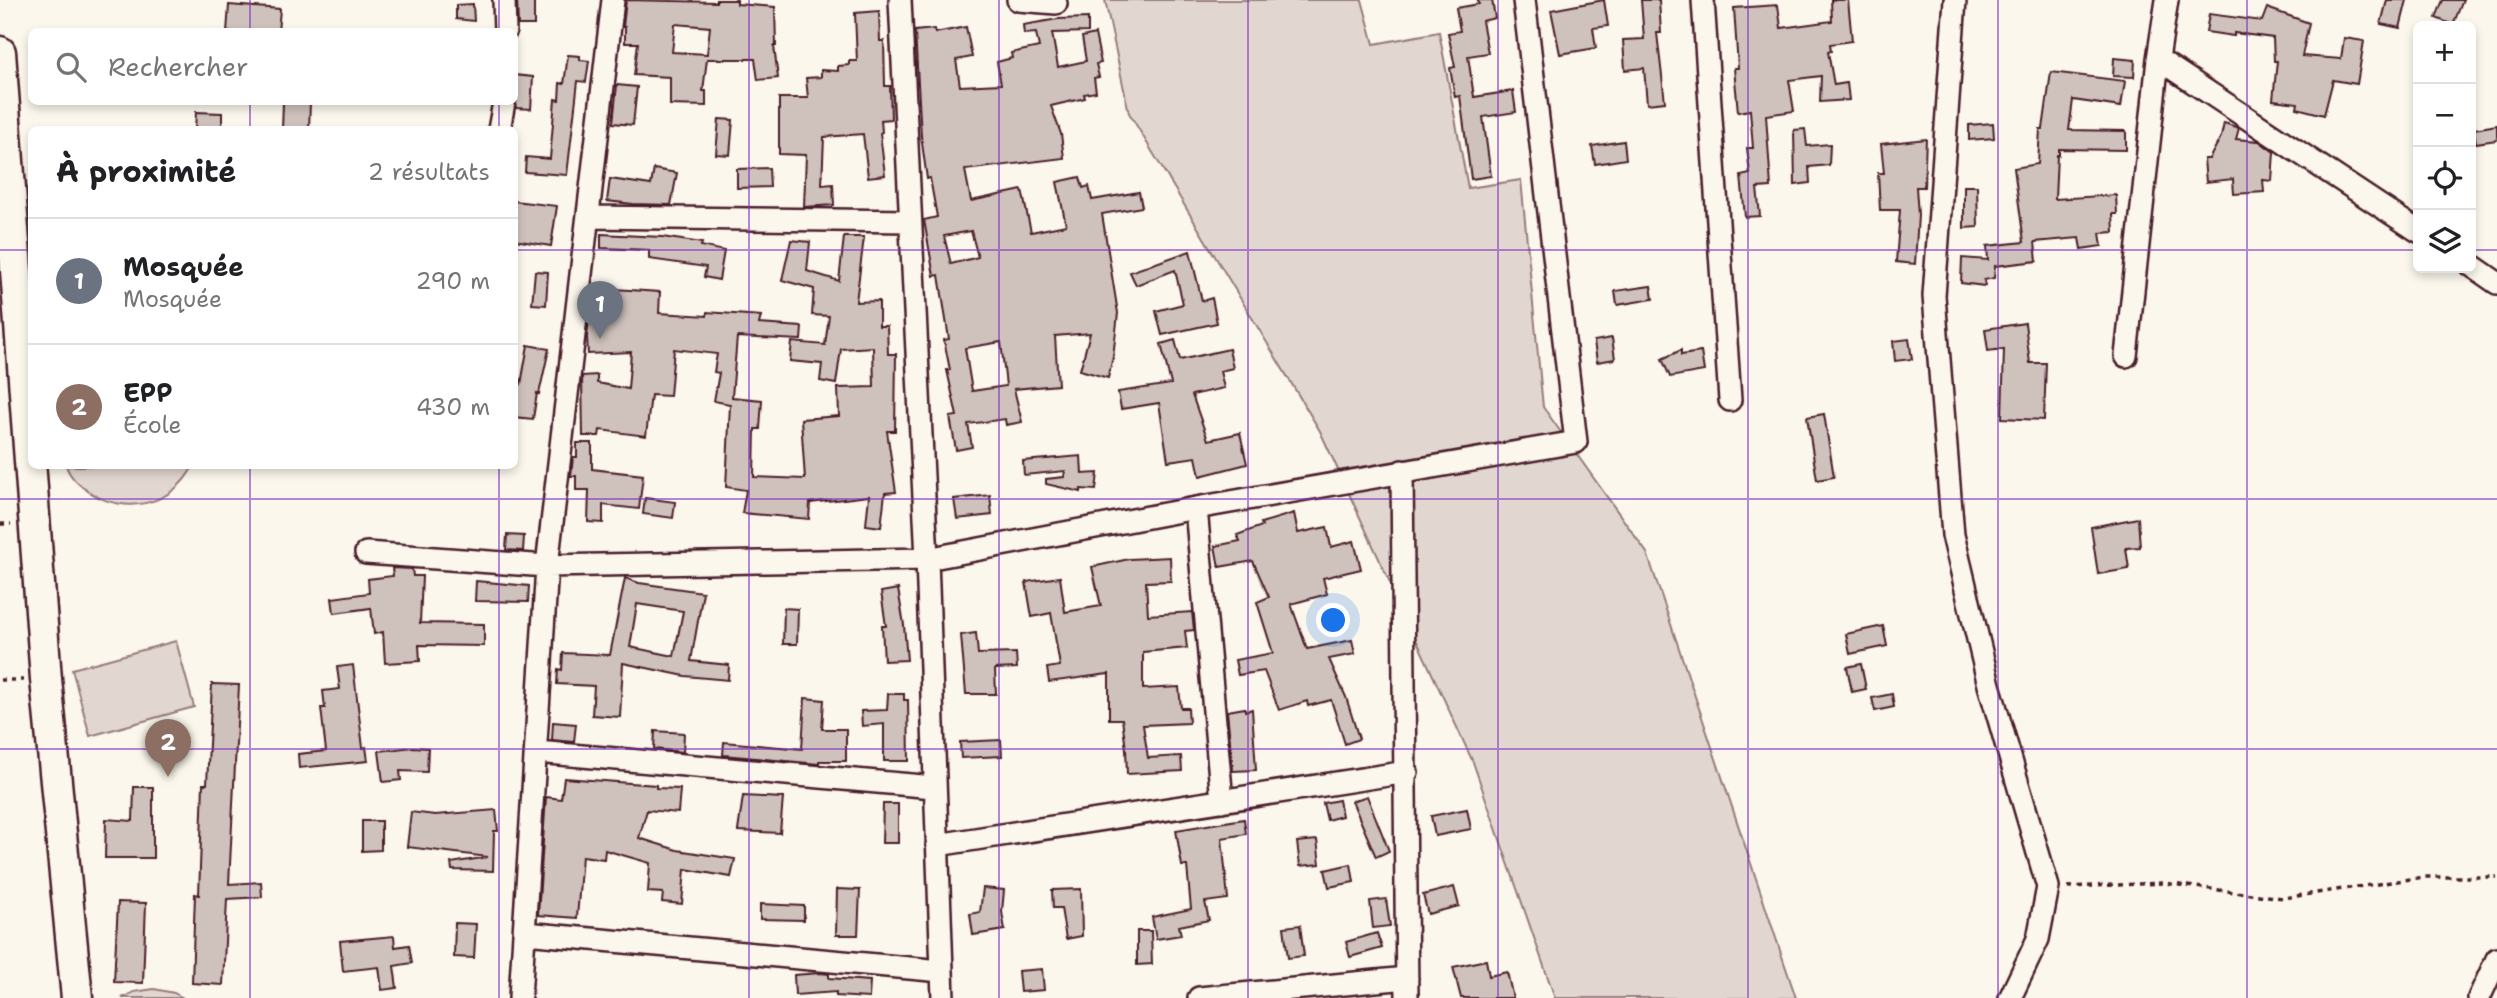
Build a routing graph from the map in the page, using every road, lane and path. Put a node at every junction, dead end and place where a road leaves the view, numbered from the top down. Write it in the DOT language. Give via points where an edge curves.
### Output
graph roads {
  1 [pos="504,0"];
  2 [pos="613,0"];
  3 [pos="900,0"];
  4 [pos="1018,0"];
  5 [pos="1524,0"];
  6 [pos="1703,0"];
  7 [pos="1955,0"];
  8 [pos="2167,0"];
  9 [pos="1056,3"];
  10 [pos="505,28"];
  11 [pos="0,52"];
  12 [pos="2158,59"];
  13 [pos="503,105"];
  14 [pos="500,126"];
  15 [pos="587,217"];
  16 [pos="910,221"];
  17 [pos="2413,228"];
  18 [pos="2476,268"];
  19 [pos="2497,282"];
  20 [pos="2126,356"];
  21 [pos="1731,400"];
  22 [pos="28,434"];
  23 [pos="31,469"];
  24 [pos="1402,471"];
  25 [pos="1196,508"];
  26 [pos="366,553"];
  27 [pos="927,559"];
  28 [pos="547,566"];
  29 [pos="537,752"];
  30 [pos="1407,772"];
  31 [pos="934,787"];
  32 [pos="1222,801"];
  33 [pos="937,845"];
  34 [pos="2497,877"];
  35 [pos="2048,887"];
  36 [pos="525,933"];
  37 [pos="2497,959"];
  38 [pos="942,971"];
  39 [pos="1407,988"];
  40 [pos="77,998"];
  41 [pos="520,998"];
  42 [pos="943,998"];
  43 [pos="1199,998"];
  44 [pos="2010,998"];
  45 [pos="2479,998"];
  1 -- 10 [label="street"];
  2 -- 15 [label="street"];
  3 -- 16 [label="street"];
  4 -- 9 [label="street"];
  5 -- 24 [label="street" via="1576,442"];
  6 -- 21 [label="street"];
  7 -- 35 [label="street" via="1934,296 1953,536 1989,685"];
  8 -- 12 [label="street"];
  11 -- 22 [label="street"];
  12 -- 17 [label="street"];
  12 -- 20 [label="street"];
  13 -- 14 [label="street"];
  15 -- 16 [label="street"];
  15 -- 28 [label="street"];
  16 -- 27 [label="street"];
  18 -- 19 [label="street"];
  23 -- 40 [label="street"];
  24 -- 25 [label="street"];
  24 -- 30 [label="street"];
  25 -- 27 [label="street"];
  25 -- 32 [label="street"];
  26 -- 28 [label="street"];
  27 -- 28 [label="street"];
  27 -- 31 [label="street"];
  28 -- 29 [label="street"];
  29 -- 31 [label="street"];
  29 -- 36 [label="street"];
  30 -- 32 [label="street"];
  30 -- 39 [label="street"];
  31 -- 33 [label="street"];
  32 -- 33 [label="street"];
  33 -- 38 [label="street"];
  34 -- 35 [label="path" via="2424,877 2283,898 2163,883"];
  35 -- 44 [label="street" via="2038,939"];
  36 -- 38 [label="street"];
  36 -- 41 [label="street"];
  37 -- 45 [label="street"];
  38 -- 42 [label="street"];
  39 -- 43 [label="street"];
}
